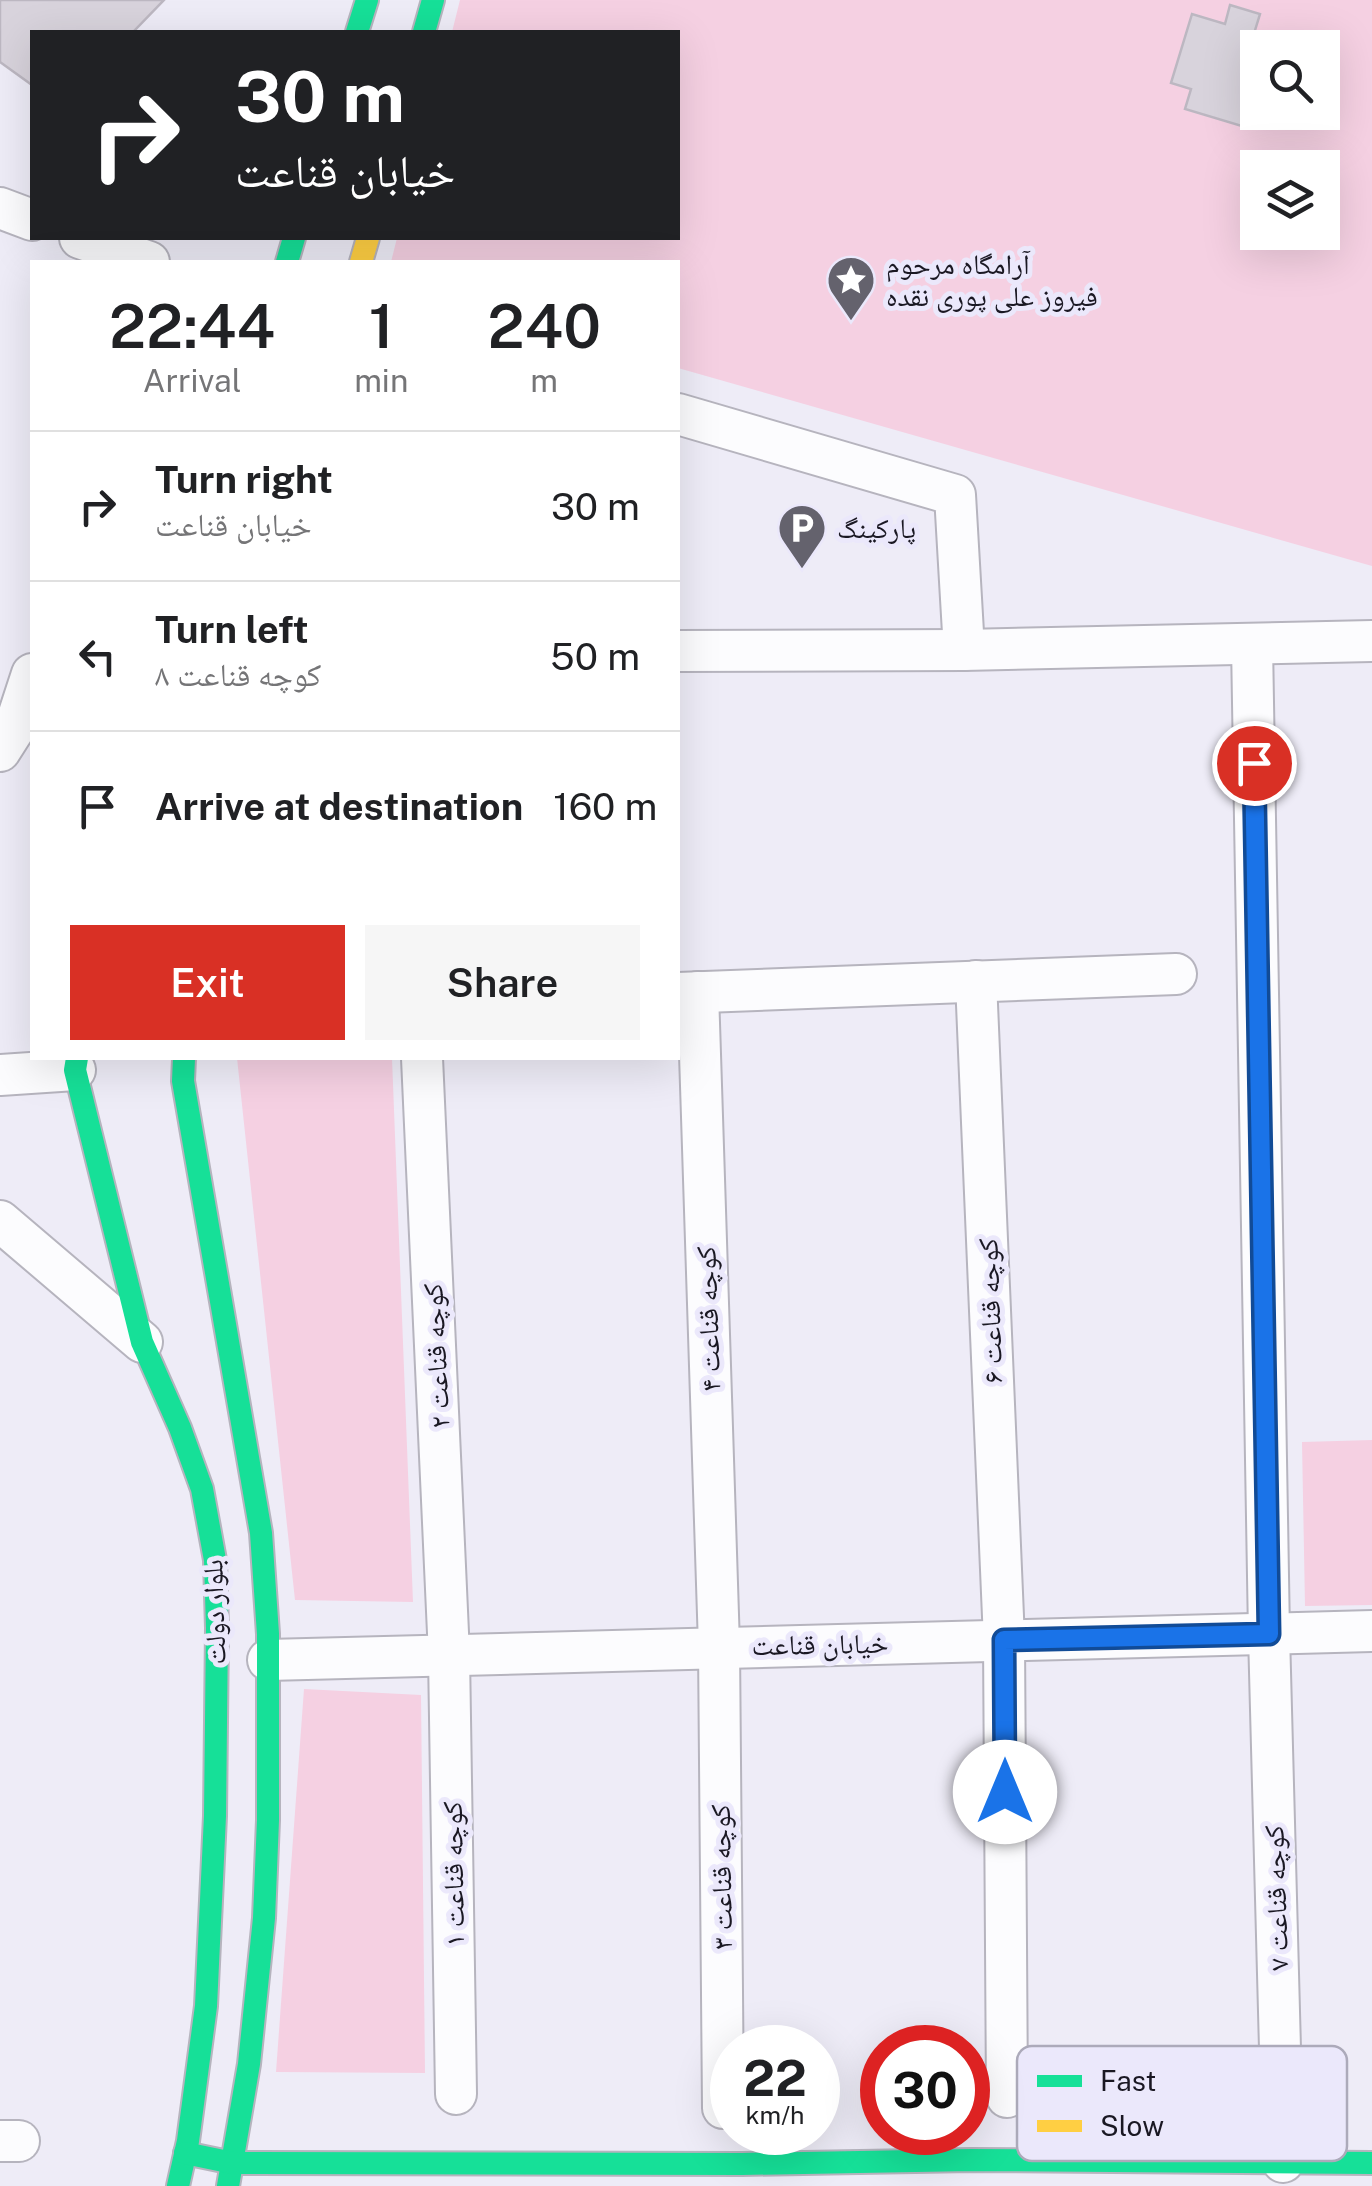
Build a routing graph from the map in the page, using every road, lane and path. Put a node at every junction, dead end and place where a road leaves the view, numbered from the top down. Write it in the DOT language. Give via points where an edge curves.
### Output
graph roads {
  1 [pos="367,0"];
  2 [pos="433,0"];
  3 [pos="358,30"];
  4 [pos="425,30"];
  5 [pos="0,208"];
  6 [pos="30,219"];
  7 [pos="86,240"];
  8 [pos="143,260"];
  9 [pos="680,415"];
  10 [pos="1372,641"];
  11 [pos="1252,644"];
  12 [pos="964,650"];
  13 [pos="680,652"];
  14 [pos="30,680"];
  15 [pos="0,751"];
  16 [pos="1176,974"];
  17 [pos="976,981"];
  18 [pos="688,992"];
  19 [pos="156,1060"];
  20 [pos="422,1060"];
  21 [pos="84,1062"];
  22 [pos="184,1069"];
  23 [pos="0,1074"];
  24 [pos="0,1220"];
  25 [pos="226,1326"];
  26 [pos="158,1346"];
  27 [pos="204,1348"];
  28 [pos="1372,1631"];
  29 [pos="1269,1634"];
  30 [pos="1004,1640"];
  31 [pos="719,1646"];
  32 [pos="449,1655"];
  33 [pos="268,1660"];
  34 [pos="723,2025"];
  35 [pos="1280,2046"];
  36 [pos="456,2094"];
  37 [pos="1007,2097"];
  38 [pos="185,2152"];
  39 [pos="1283,2162"];
  40 [pos="1372,2163"];
  41 [pos="971,2173"];
  42 [pos="230,2175"];
  43 [pos="742,2175"];
  44 [pos="178,2186"];
  1 -- 3 [label="street"];
  2 -- 4 [label="street"];
  5 -- 6 [label="street"];
  7 -- 8 [label="street"];
  9 -- 12 [label="street" via="955,495"];
  10 -- 11 [label="street"];
  11 -- 12 [label="street"];
  11 -- 29 [label="street, کوچه قناعت ۷"];
  12 -- 13 [label="street"];
  14 -- 15 [label="street"];
  16 -- 17 [label="street"];
  17 -- 18 [label="street"];
  17 -- 30 [label="street, کوچه قناعت ۶"];
  18 -- 31 [label="street, کوچه قناعت ۴"];
  19 -- 22 [label="street"];
  20 -- 32 [label="street, کوچه قناعت ۲"];
  21 -- 23 [label="street"];
  21 -- 26 [label="street, بلوار دولت"];
  22 -- 25 [label="street, بلوار دولت"];
  24 -- 26 [label="street"];
  25 -- 27 [label="street"];
  25 -- 33 [label="street, بلوار دولت" via="260,1533"];
  26 -- 38 [label="street, بلوار دولت" via="202,1489 218,1628 206,2006"];
  28 -- 29 [label="street, خیابان قناعت"];
  29 -- 30 [label="street, خیابان قناعت"];
  29 -- 35 [label="street, کوچه قناعت ۷"];
  30 -- 31 [label="street, خیابان قناعت"];
  30 -- 37 [label="street, کوچه قناعت ۶"];
  31 -- 32 [label="street, خیابان قناعت"];
  31 -- 34 [label="street, کوچه قناعت ۳"];
  32 -- 33 [label="street, خیابان قناعت"];
  32 -- 36 [label="street, کوچه قناعت ۱"];
  33 -- 42 [label="street, بلوار دولت" via="264,1918"];
  38 -- 42 [label="street"];
  38 -- 44 [label="street, بلوار دولت"];
  39 -- 40 [label="street"];
  39 -- 41 [label="street"];
  41 -- 43 [label="street"];
  42 -- 43 [label="street"];
}
